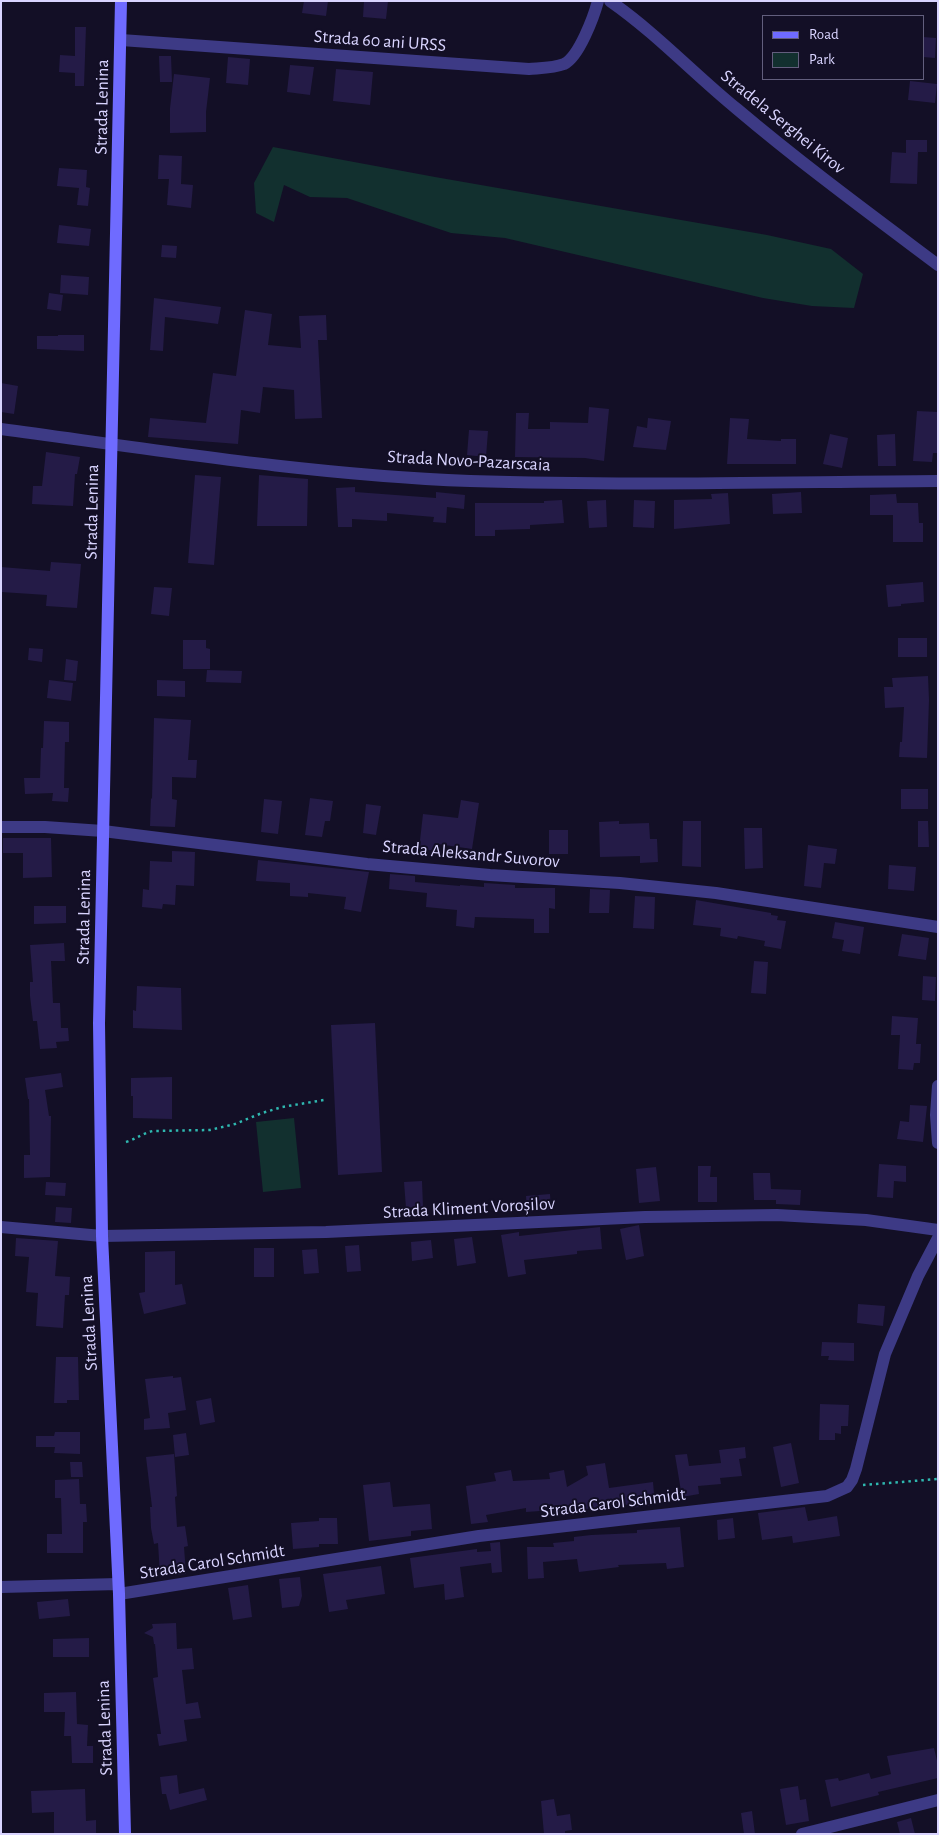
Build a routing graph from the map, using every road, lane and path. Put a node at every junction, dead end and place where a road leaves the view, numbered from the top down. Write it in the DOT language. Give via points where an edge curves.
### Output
graph roads {
  1 [pos="121,1"];
  2 [pos="598,1"];
  3 [pos="610,1"];
  4 [pos="122,40"];
  5 [pos="938,265"];
  6 [pos="1,429"];
  7 [pos="111,444"];
  8 [pos="938,480"];
  9 [pos="1,827"];
  10 [pos="103,831"];
  11 [pos="938,927"];
  12 [pos="938,1086"];
  13 [pos="324,1100"];
  14 [pos="126,1142"];
  15 [pos="938,1143"];
  16 [pos="1,1227"];
  17 [pos="938,1230"];
  18 [pos="102,1236"];
  19 [pos="938,1238"];
  20 [pos="938,1479"];
  21 [pos="847,1487"];
  22 [pos="1,1587"];
  23 [pos="118,1589"];
  24 [pos="938,1800"];
  25 [pos="804,1833"];
  26 [pos="125,1834"];
  1 -- 4 [label="street, Strada Lenina"];
  2 -- 4 [label="street, Strada 60 ani URSS" via="577,50 566,63 529,69"];
  3 -- 5 [label="street, Stradela Serghei Kirov" via="649,30 802,164"];
  4 -- 7 [label="street, Strada Lenina"];
  6 -- 7 [label="street, Strada Novo-Pazarscaia"];
  7 -- 8 [label="street, Strada Novo-Pazarscaia" via="250,463 469,480 598,483"];
  7 -- 10 [label="street, Strada Lenina"];
  9 -- 10 [label="street, Strada Aleksandr Suvorov"];
  10 -- 11 [label="street, Strada Aleksandr Suvorov" via="367,864 696,891"];
  10 -- 18 [label="street, Strada Lenina" via="99,1023"];
  12 -- 15 [label="street"];
  13 -- 14 [label="path" via="282,1107 210,1130 153,1131"];
  16 -- 18 [label="street, Strada Kliment Voroșilov"];
  17 -- 18 [label="street, Strada Kliment Voroșilov" via="866,1220 778,1215 644,1217 326,1232"];
  18 -- 23 [label="street, Strada Lenina"];
  19 -- 21 [label="street" via="885,1354 856,1469"];
  20 -- 21 [label="path"];
  21 -- 23 [label="street, Strada Carol Schmidt" via="827,1496 479,1536"];
  22 -- 23 [label="street, Strada Carol Schmidt"];
  23 -- 26 [label="street, Strada Lenina"];
  24 -- 25 [label="street"];
}
